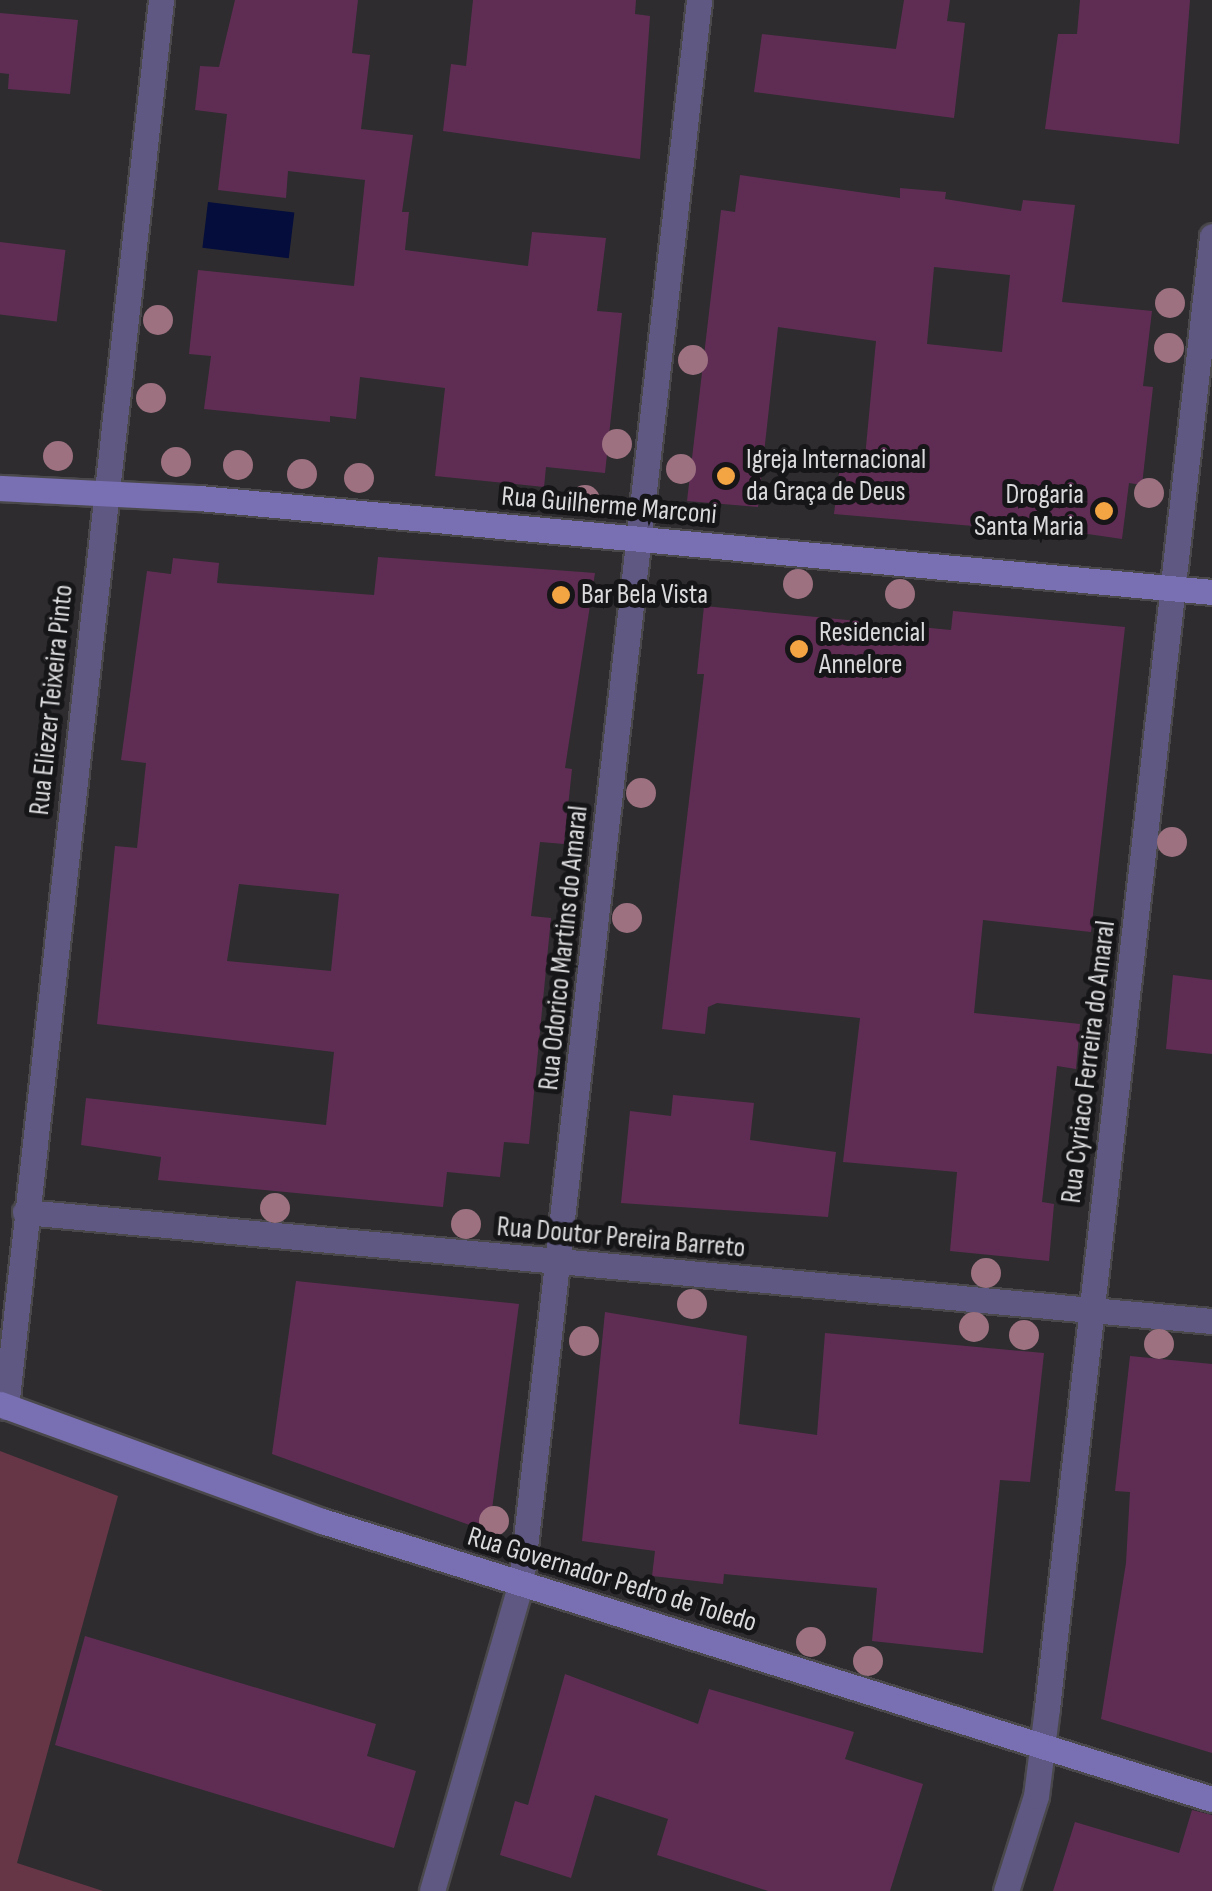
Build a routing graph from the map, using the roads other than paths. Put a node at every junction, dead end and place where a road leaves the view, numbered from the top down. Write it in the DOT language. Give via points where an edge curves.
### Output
graph roads {
  1 [pos="161,0"];
  2 [pos="698,0"];
  3 [pos="1212,236"];
  4 [pos="0,488"];
  5 [pos="106,493"];
  6 [pos="638,539"];
  7 [pos="1173,589"];
  8 [pos="1212,592"];
  9 [pos="26,1212"];
  10 [pos="560,1263"];
  11 [pos="1091,1312"];
  12 [pos="1212,1321"];
  13 [pos="3,1405"];
  14 [pos="521,1583"];
  15 [pos="1042,1745"];
  16 [pos="1212,1799"];
  17 [pos="432,1891"];
  18 [pos="1006,1891"];
  1 -- 5 [label="street, Rua Eliezer Teixeira Pinto"];
  2 -- 6 [label="street, Rua Odorico Martins do Amaral"];
  3 -- 7 [label="street, Rua Cyriaco Ferreira do Amaral"];
  4 -- 5 [label="main road, Rua Guilherme Marconi"];
  5 -- 6 [label="main road, Rua Guilherme Marconi"];
  5 -- 9 [label="street, Rua Eliezer Teixeira Pinto"];
  6 -- 7 [label="main road, Rua Guilherme Marconi"];
  6 -- 10 [label="street, Rua Odorico Martins do Amaral"];
  7 -- 8 [label="main road, Rua Guilherme Marconi"];
  7 -- 11 [label="street, Rua Cyriaco Ferreira do Amaral"];
  9 -- 10 [label="street, Rua Doutor Pereira Barreto"];
  9 -- 13 [label="street, Rua Eliezer Teixeira Pinto"];
  10 -- 11 [label="street, Rua Doutor Pereira Barreto"];
  10 -- 14 [label="street, Rua Odorico Martins do Amaral"];
  11 -- 12 [label="street, Rua Doutor Pereira Barreto"];
  11 -- 15 [label="street, Rua Cyriaco Ferreira do Amaral"];
  13 -- 14 [label="main road, Rua Governador Pedro de Toledo" via="322,1521"];
  14 -- 15 [label="main road, Rua Governador Pedro de Toledo"];
  14 -- 17 [label="street, Rua Odorico Martins do Amaral"];
  15 -- 16 [label="main road, Rua Governador Pedro de Toledo"];
  15 -- 18 [label="street, Rua Cyriaco Ferreira do Amaral" via="1036,1796"];
}
